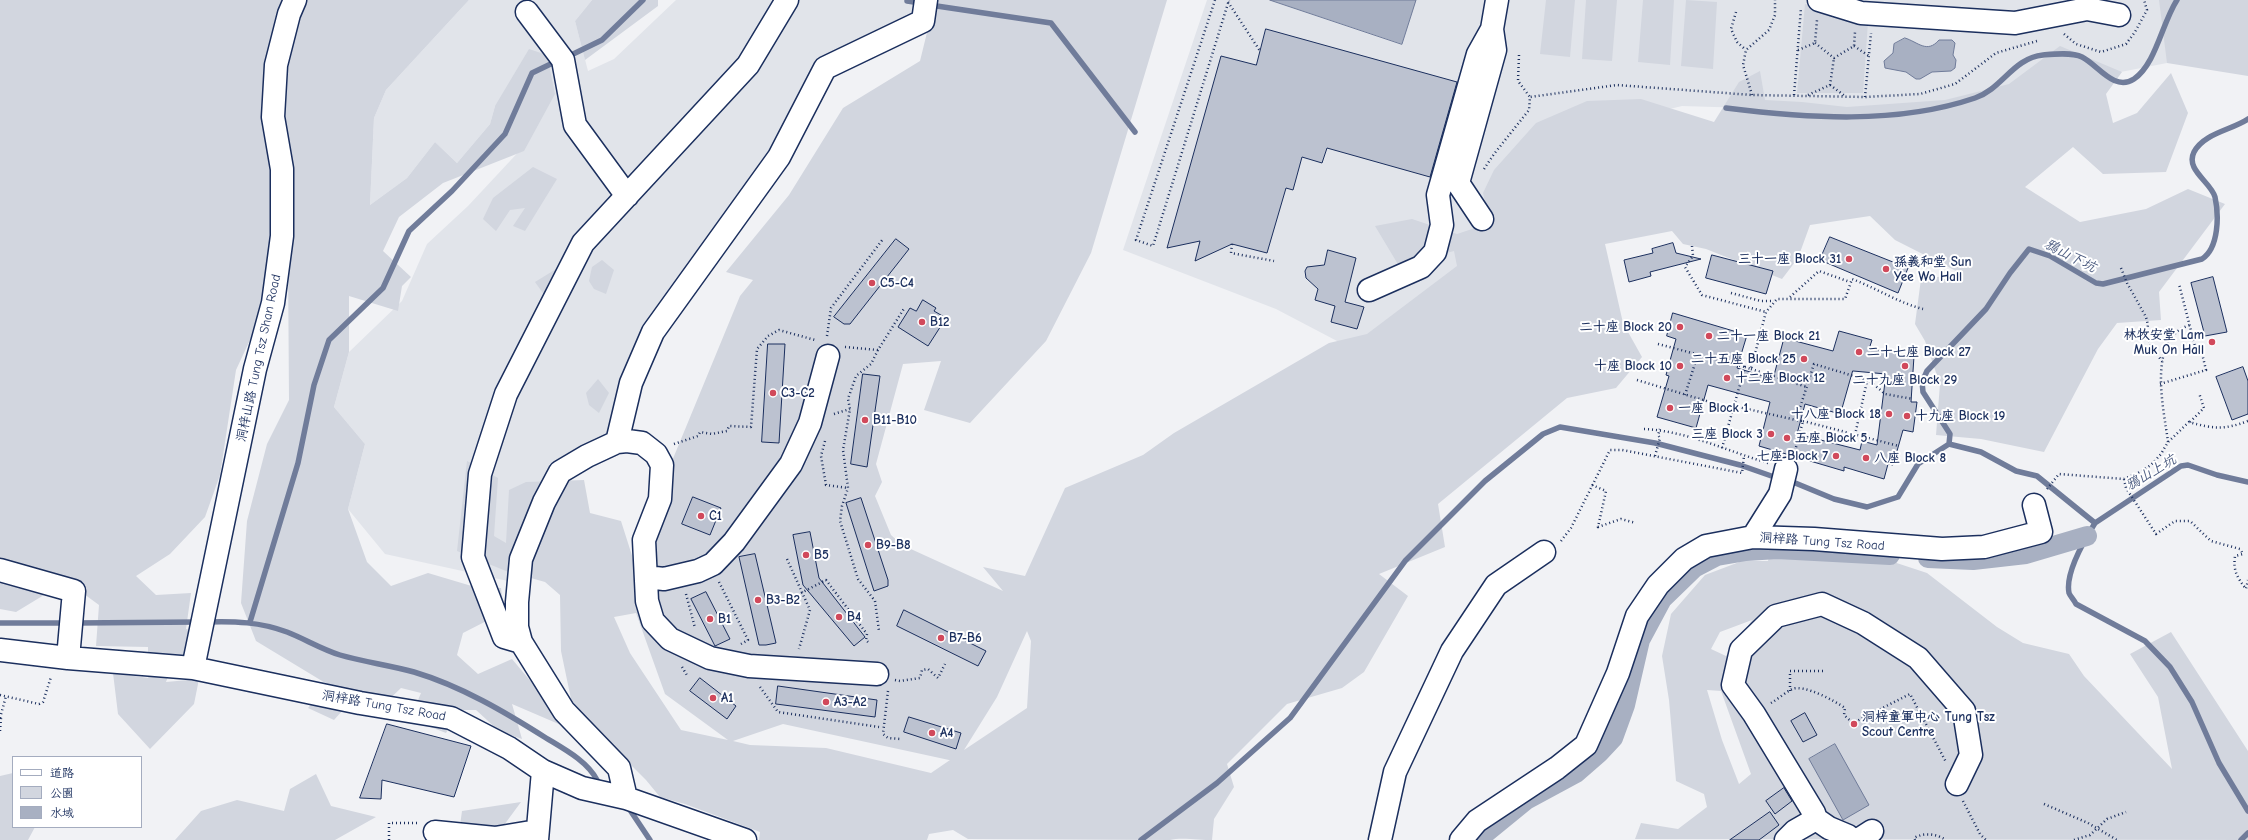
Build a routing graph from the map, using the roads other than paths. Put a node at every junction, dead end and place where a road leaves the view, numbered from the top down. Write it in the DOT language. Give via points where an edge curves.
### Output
graph roads {
  1 [pos="295,0"];
  2 [pos="787,0"];
  3 [pos="926,0"];
  4 [pos="1497,0"];
  5 [pos="1819,0"];
  6 [pos="1864,10"];
  7 [pos="527,12"];
  8 [pos="2119,15"];
  9 [pos="1492,29"];
  10 [pos="627,196"];
  11 [pos="1482,219"];
  12 [pos="1369,290"];
  13 [pos="829,346"];
  14 [pos="617,442"];
  15 [pos="1786,470"];
  16 [pos="2034,505"];
  17 [pos="1752,537"];
  18 [pos="1544,552"];
  19 [pos="0,570"];
  20 [pos="646,578"];
  21 [pos="521,642"];
  22 [pos="0,650"];
  23 [pos="63,658"];
  24 [pos="193,668"];
  25 [pos="883,682"];
  26 [pos="544,771"];
  27 [pos="1957,784"];
  28 [pos="626,798"];
  29 [pos="1816,819"];
  30 [pos="435,832"];
  31 [pos="537,835"];
  32 [pos="1861,837"];
  33 [pos="745,840"];
  34 [pos="1380,840"];
  35 [pos="1461,840"];
  36 [pos="1786,840"];
  1 -- 24 [label="street, 洞梓山路 Tung Tsz Shan Road" via="276,65 273,117 282,169 282,236 273,304 255,369"];
  2 -- 10 [label="street" via="748,65"];
  3 -- 14 [label="street" via="923,21 825,68 779,157 653,332 631,383"];
  4 -- 9 [label="street"];
  5 -- 6 [label="street"];
  6 -- 8 [label="street" via="2014,23 2088,9"];
  7 -- 10 [label="street" via="563,60 575,125"];
  9 -- 11 [label="street" via="1495,50 1458,183"];
  9 -- 12 [label="street" via="1478,54 1438,195 1442,225 1435,252 1421,267"];
  10 -- 21 [label="street" via="583,243 506,394 480,474 473,557 504,637"];
  13 -- 20 [label="street" via="810,423 791,464 734,542 713,564 698,571 664,579"];
  14 -- 20 [label="street" via="642,443 656,454 662,465 660,499 644,540"];
  14 -- 21 [label="street" via="560,472 544,502 521,560 517,627"];
  15 -- 17 [label="street" via="1780,494"];
  16 -- 17 [label="street, 洞梓路 Tung Tsz Road" via="2041,532 1984,547 1942,550 1814,539"];
  17 -- 35 [label="street, 洞梓路 Tung Tsz Road" via="1706,546 1684,559 1658,585 1637,616 1618,673 1586,745 1557,768 1477,821"];
  18 -- 34 [label="street" via="1496,585 1452,651 1395,772"];
  19 -- 23 [label="street" via="74,591"];
  20 -- 25 [label="street" via="646,601 652,621 681,646 710,658 749,666"];
  21 -- 28 [label="street" via="564,711 619,768"];
  22 -- 23 [label="street, 洞梓路 Tung Tsz Road"];
  23 -- 24 [label="street, 洞梓路 Tung Tsz Road"];
  24 -- 26 [label="street, 洞梓路 Tung Tsz Road" via="451,718 508,748"];
  26 -- 28 [label="street, 洞梓路 Tung Tsz Road" via="582,788"];
  26 -- 31 [label="street"];
  27 -- 29 [label="street" via="1971,755 1964,711 1918,658 1863,623 1822,604 1776,616 1741,650 1733,685 1754,714"];
  28 -- 33 [label="street, 洞梓路 Tung Tsz Road"];
  29 -- 32 [label="street" via="1848,836"];
  29 -- 36 [label="street" via="1795,831"];
  30 -- 31 [label="street" via="495,838"];
}
